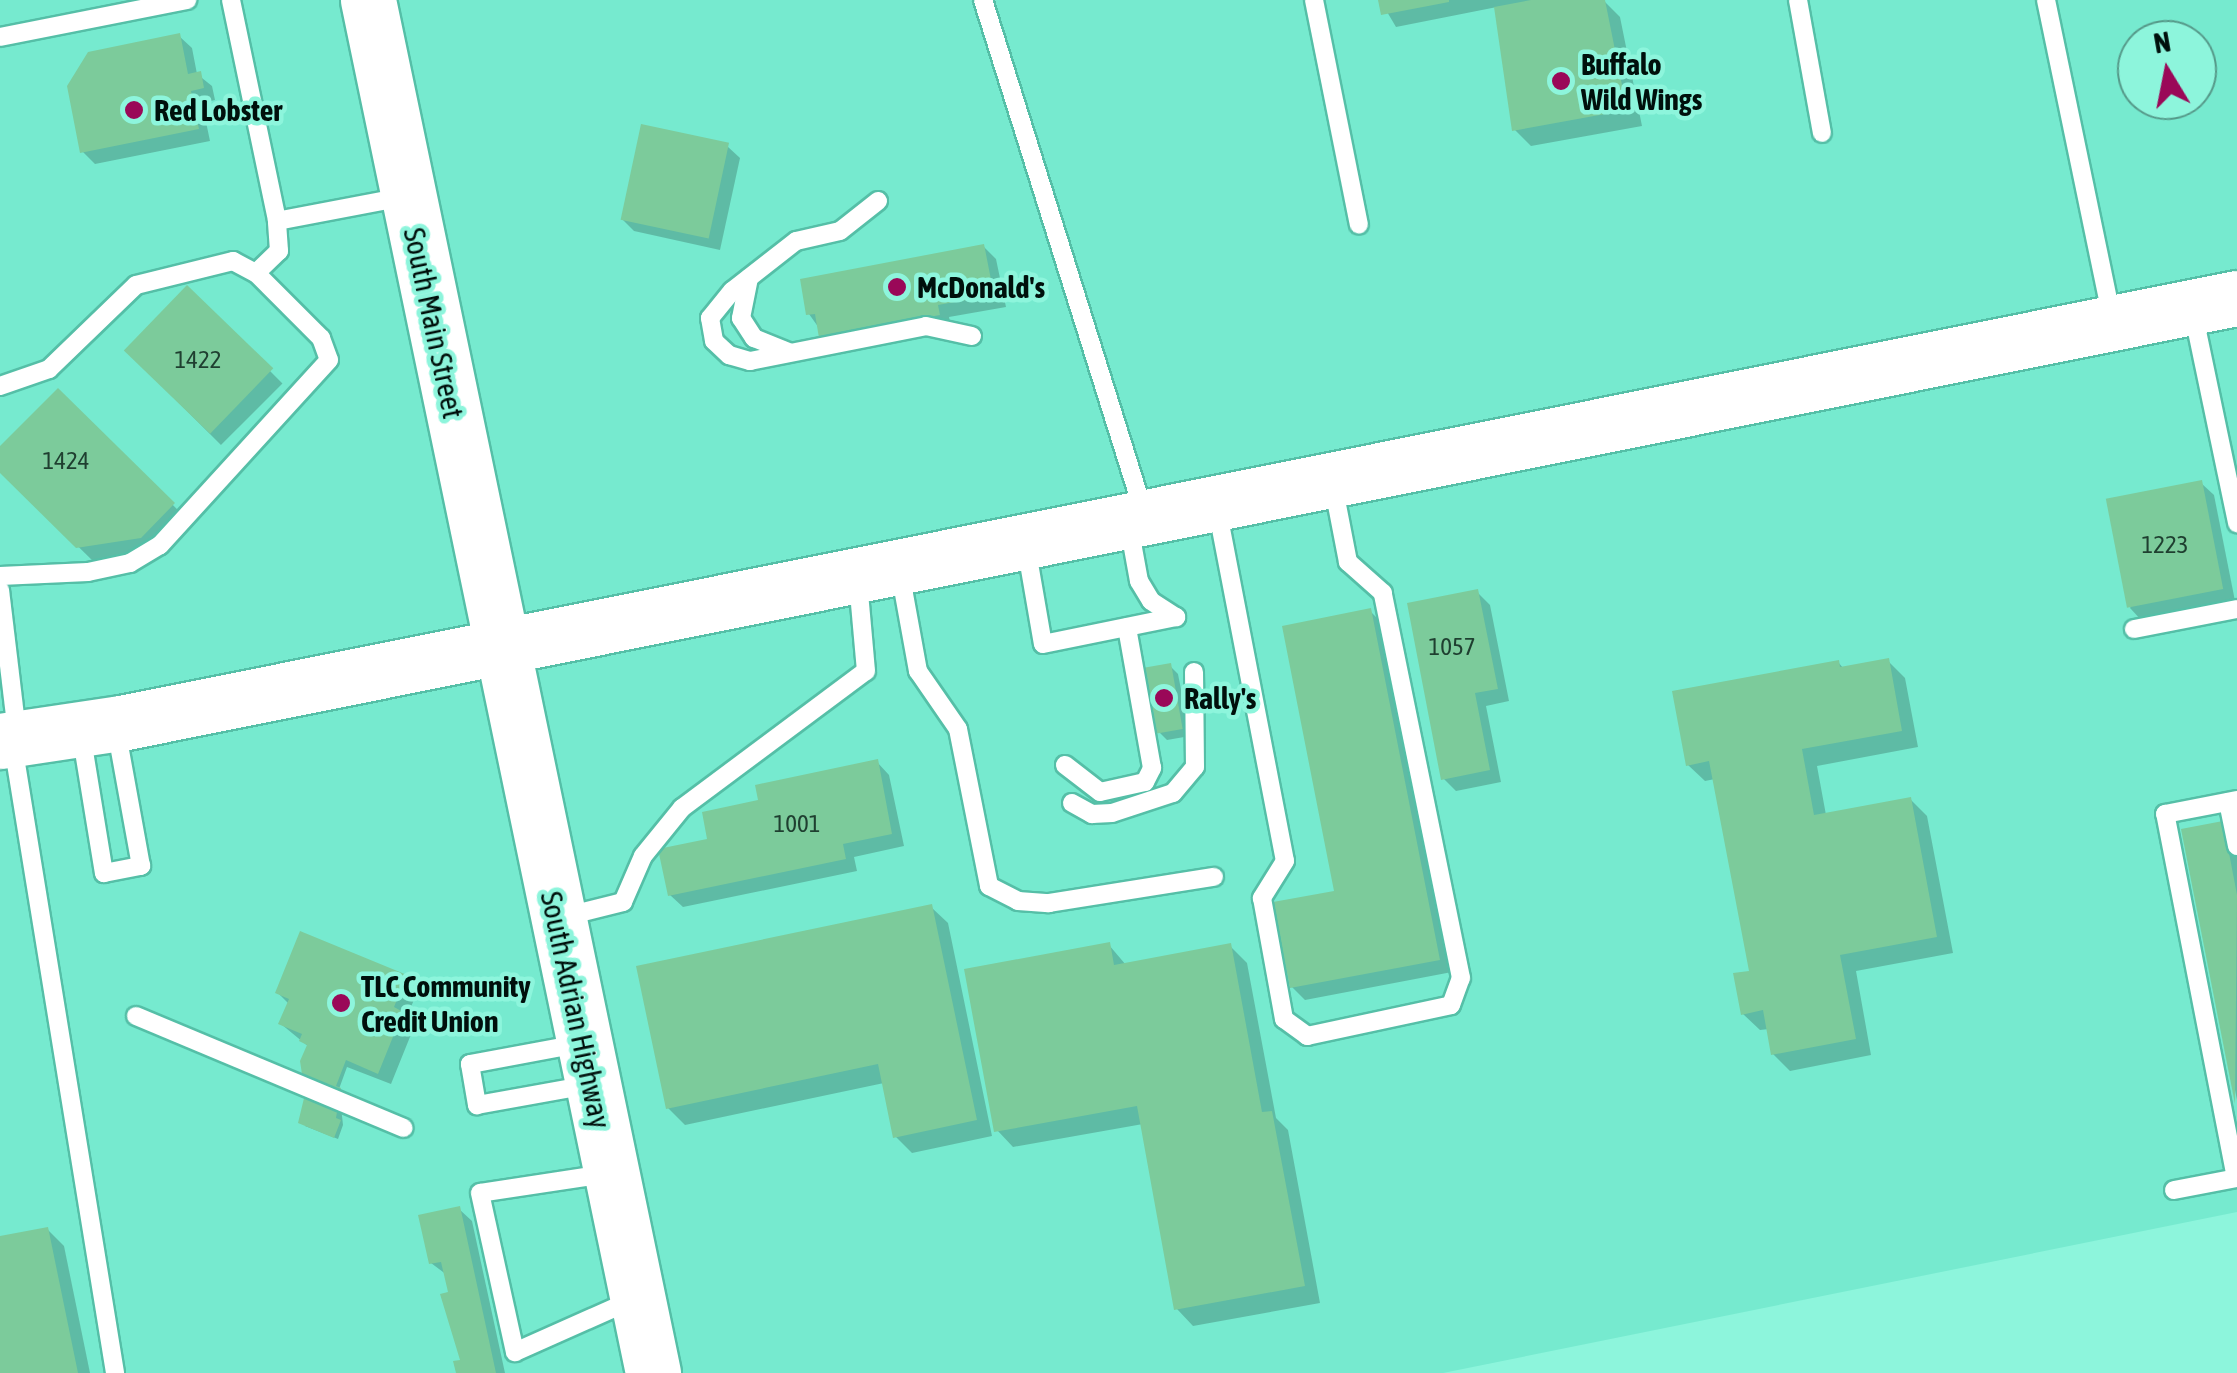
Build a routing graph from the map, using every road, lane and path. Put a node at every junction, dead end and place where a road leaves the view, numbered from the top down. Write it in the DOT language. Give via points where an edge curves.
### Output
graph roads {
  1 [pos="187,0"];
  2 [pos="231,0"];
  3 [pos="368,0"];
  4 [pos="983,0"];
  5 [pos="1314,0"];
  6 [pos="1798,0"];
  7 [pos="2046,0"];
  8 [pos="0,37"];
  9 [pos="1822,133"];
  10 [pos="408,196"];
  11 [pos="878,201"];
  12 [pos="277,221"];
  13 [pos="1358,225"];
  14 [pos="256,274"];
  15 [pos="749,278"];
  16 [pos="2214,302"];
  17 [pos="2112,322"];
  18 [pos="972,336"];
  19 [pos="799,352"];
  20 [pos="0,386"];
  21 [pos="1332,479"];
  22 [pos="1216,502"];
  23 [pos="1136,518"];
  24 [pos="2237,523"];
  25 [pos="1024,541"];
  26 [pos="878,570"];
  27 [pos="0,576"];
  28 [pos="0,590"];
  29 [pos="2237,609"];
  30 [pos="1127,627"];
  31 [pos="2134,630"];
  32 [pos="500,647"];
  33 [pos="1194,672"];
  34 [pos="98,727"];
  35 [pos="10,740"];
  36 [pos="1065,765"];
  37 [pos="2233,801"];
  38 [pos="1072,803"];
  39 [pos="2237,846"];
  40 [pos="1214,878"];
  41 [pos="558,919"];
  42 [pos="136,1016"];
  43 [pos="588,1063"];
  44 [pos="404,1128"];
  45 [pos="611,1174"];
  46 [pos="2236,1178"];
  47 [pos="2174,1190"];
  48 [pos="637,1298"];
  49 [pos="115,1373"];
  50 [pos="653,1373"];
  1 -- 8 [label="lane"];
  2 -- 12 [label="lane"];
  3 -- 10 [label="main road, South Main Street"];
  4 -- 23 [label="lane"];
  5 -- 13 [label="lane"];
  6 -- 9 [label="lane"];
  7 -- 17 [label="lane"];
  10 -- 12 [label="lane"];
  10 -- 32 [label="main road, South Main Street"];
  11 -- 15 [label="lane" via="840,232 796,241"];
  12 -- 14 [label="lane" via="279,251"];
  14 -- 20 [label="lane" via="233,261 136,286 49,369"];
  14 -- 27 [label="lane" via="320,338 329,360 316,379 160,545 130,563 88,572"];
  15 -- 19 [label="lane" via="740,310 748,331 770,348"];
  15 -- 19 [label="lane" via="712,313 714,341 740,360"];
  16 -- 17 [label="main road"];
  16 -- 24 [label="lane"];
  17 -- 21 [label="main road"];
  18 -- 19 [label="lane" via="926,326"];
  21 -- 22 [label="main road"];
  21 -- 22 [label="lane" via="1348,562 1383,592 1462,978 1450,1004 1307,1036 1284,1019 1262,898 1285,861"];
  22 -- 23 [label="main road"];
  23 -- 25 [label="main road"];
  23 -- 30 [label="lane" via="1139,581 1151,601 1176,618"];
  25 -- 26 [label="main road"];
  25 -- 30 [label="lane" via="1043,644"];
  26 -- 32 [label="main road"];
  26 -- 40 [label="lane" via="918,672 958,729 989,886 1018,901 1049,904"];
  26 -- 41 [label="lane" via="866,671 682,808 643,856 623,902"];
  28 -- 35 [label="lane"];
  29 -- 31 [label="lane"];
  30 -- 36 [label="lane" via="1152,768 1145,782 1100,792"];
  32 -- 34 [label="main road"];
  32 -- 41 [label="main road, South Adrian Highway"];
  33 -- 38 [label="lane" via="1194,767 1173,794 1112,813 1092,814"];
  34 -- 34 [label="lane" via="104,874 141,866"];
  34 -- 35 [label="main road"];
  35 -- 49 [label="lane"];
  37 -- 39 [label="lane"];
  37 -- 46 [label="lane" via="2165,814"];
  41 -- 43 [label="main road, South Adrian Highway"];
  42 -- 44 [label="lane"];
  43 -- 43 [label="lane" via="477,1105 470,1064"];
  43 -- 45 [label="main road, South Adrian Highway"];
  45 -- 48 [label="main road, South Adrian Highway"];
  45 -- 48 [label="lane" via="480,1192 515,1352"];
  46 -- 47 [label="lane"];
  48 -- 50 [label="main road, South Adrian Highway"];
}
